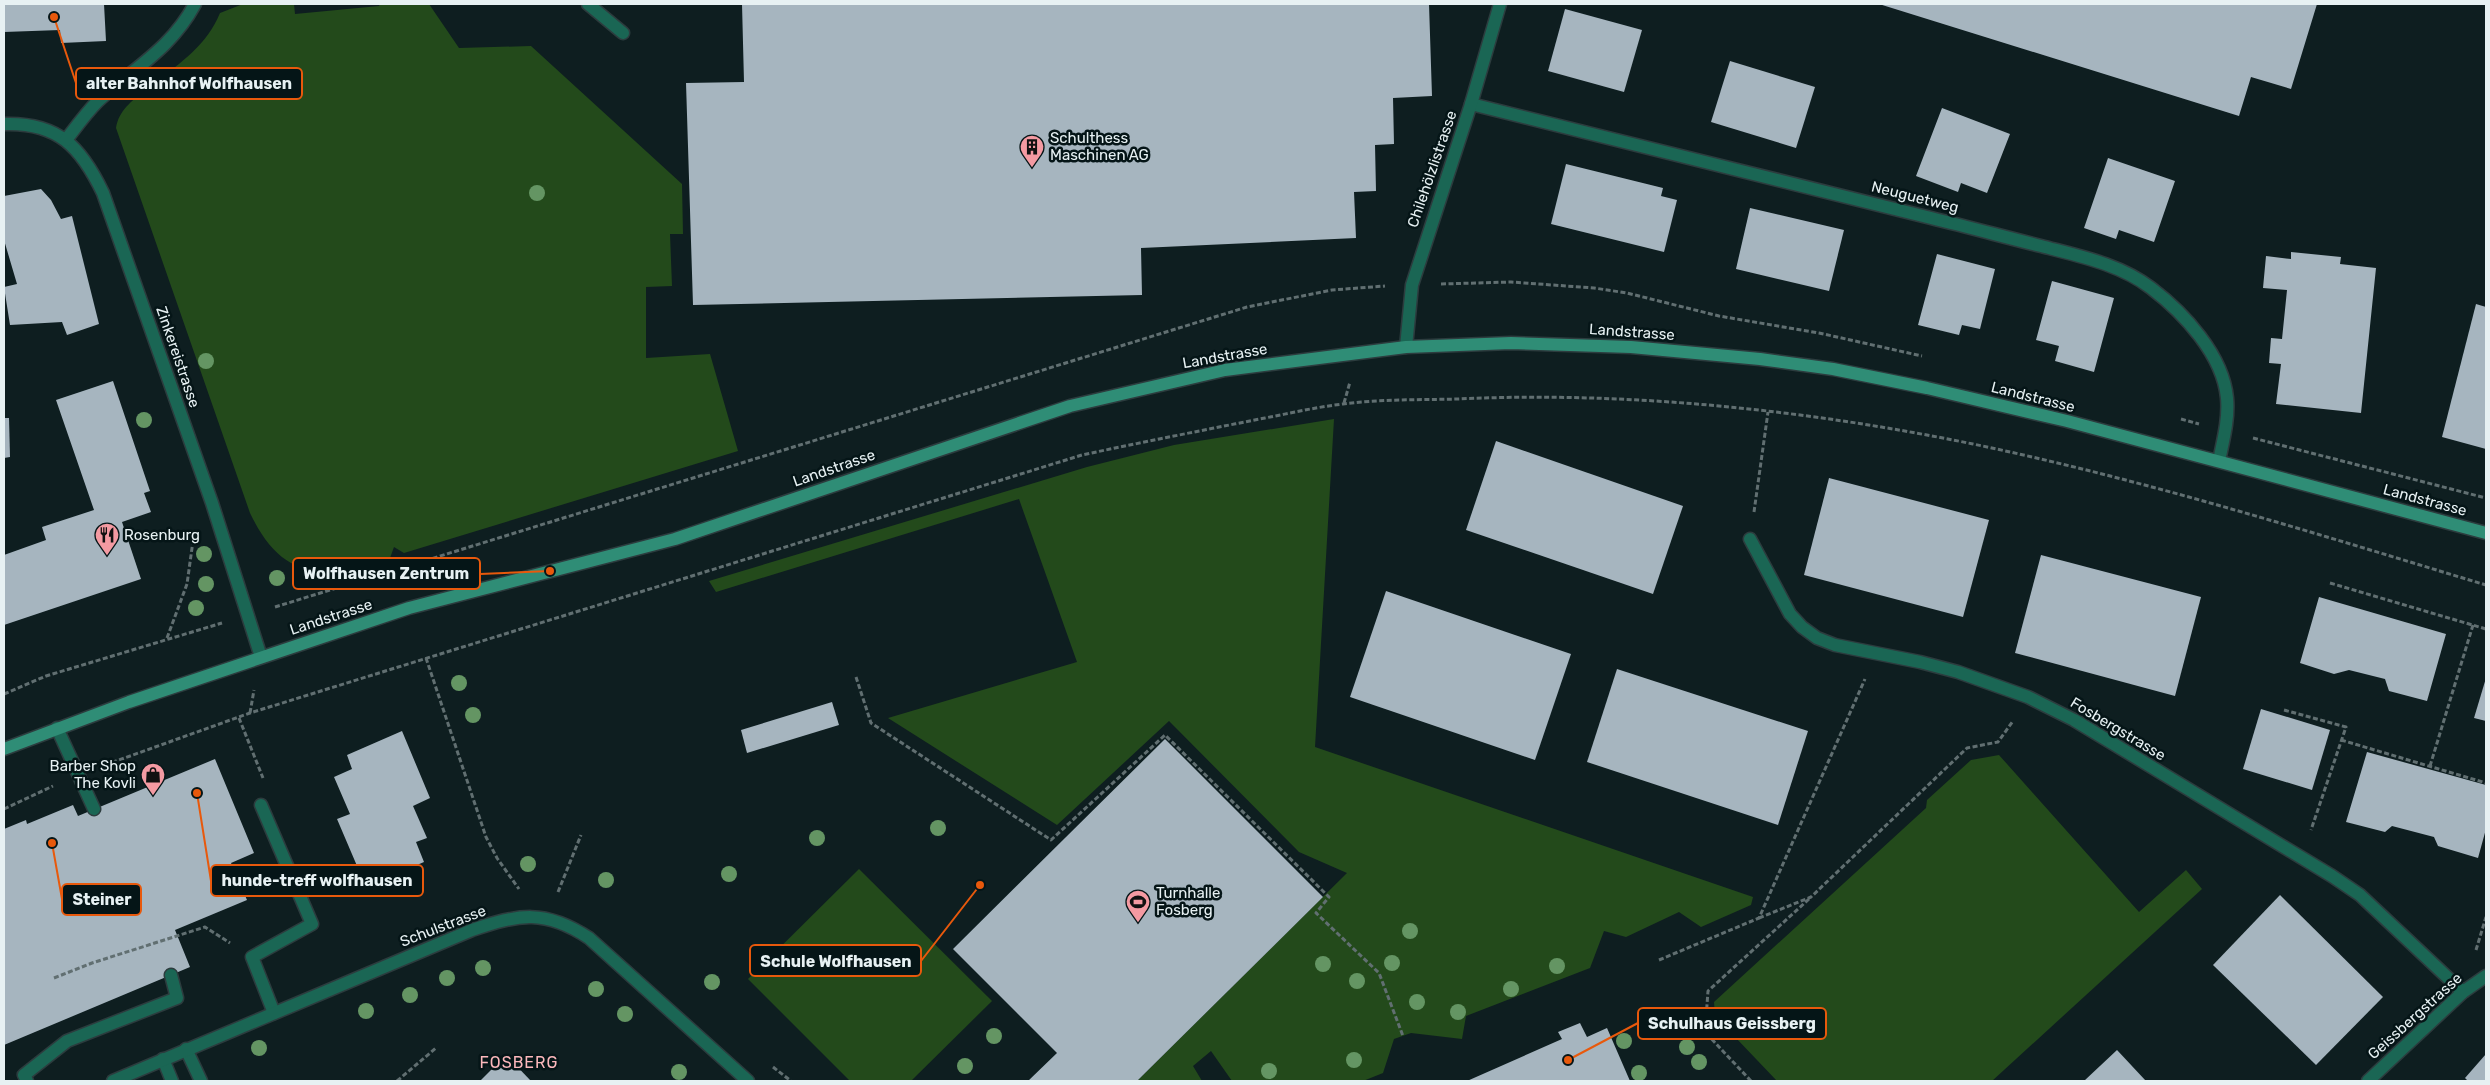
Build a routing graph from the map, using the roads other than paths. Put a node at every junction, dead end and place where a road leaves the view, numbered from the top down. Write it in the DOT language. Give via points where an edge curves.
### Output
graph roads {
  1 [pos="195,4"];
  2 [pos="588,4"];
  3 [pos="1500,4"];
  4 [pos="623,33"];
  5 [pos="1471,104"];
  6 [pos="4,124"];
  7 [pos="66,140"];
  8 [pos="1406,347"];
  9 [pos="2219,461"];
  10 [pos="2486,533"];
  11 [pos="1750,540"];
  12 [pos="260,657"];
  13 [pos="57,728"];
  14 [pos="4,749"];
  15 [pos="261,805"];
  16 [pos="94,809"];
  17 [pos="171,975"];
  18 [pos="2486,976"];
  19 [pos="2463,992"];
  20 [pos="274,1013"];
  21 [pos="186,1049"];
  22 [pos="163,1059"];
  23 [pos="27,1081"];
  24 [pos="113,1081"];
  25 [pos="172,1081"];
  26 [pos="202,1081"];
  27 [pos="748,1081"];
  28 [pos="2368,1081"];
  1 -- 7 [label="street" via="182,28 162,49 98,101"];
  2 -- 4 [label="street"];
  3 -- 5 [label="street, Chilehölzlistrasse"];
  5 -- 8 [label="street, Chilehölzlistrasse" via="1412,285"];
  5 -- 9 [label="street, Neuguetweg" via="1978,230 2123,271 2167,302 2214,359 2226,388 2228,411"];
  6 -- 7 [label="street, Zinkereistrasse" via="31,126"];
  7 -- 12 [label="street, Zinkereistrasse" via="81,153 103,193 212,503"];
  8 -- 9 [label="main road, Landstrasse" via="1567,344 1700,352 1769,360 1927,388"];
  8 -- 12 [label="main road, Landstrasse" via="1225,370 1070,406 675,539 409,608"];
  9 -- 10 [label="main road, Landstrasse"];
  11 -- 19 [label="street, Fosbergstrasse" via="1787,608 1802,627 1825,642 1958,672 2028,697 2074,720 2360,895"];
  12 -- 13 [label="main road, Landstrasse"];
  13 -- 14 [label="main road, Landstrasse"];
  13 -- 16 [label="street"];
  15 -- 20 [label="street" via="312,924 252,957"];
  17 -- 23 [label="street" via="177,998 67,1041 24,1075"];
  18 -- 19 [label="street, Geissbergstrasse"];
  19 -- 28 [label="street, Geissbergstrasse"];
  20 -- 21 [label="street, Schulstrasse"];
  20 -- 27 [label="street, Schulstrasse" via="472,930 514,918 552,918 589,938"];
  21 -- 22 [label="street, Schulstrasse"];
  21 -- 26 [label="street"];
  22 -- 24 [label="street, Schulstrasse"];
  22 -- 25 [label="street"];
}
